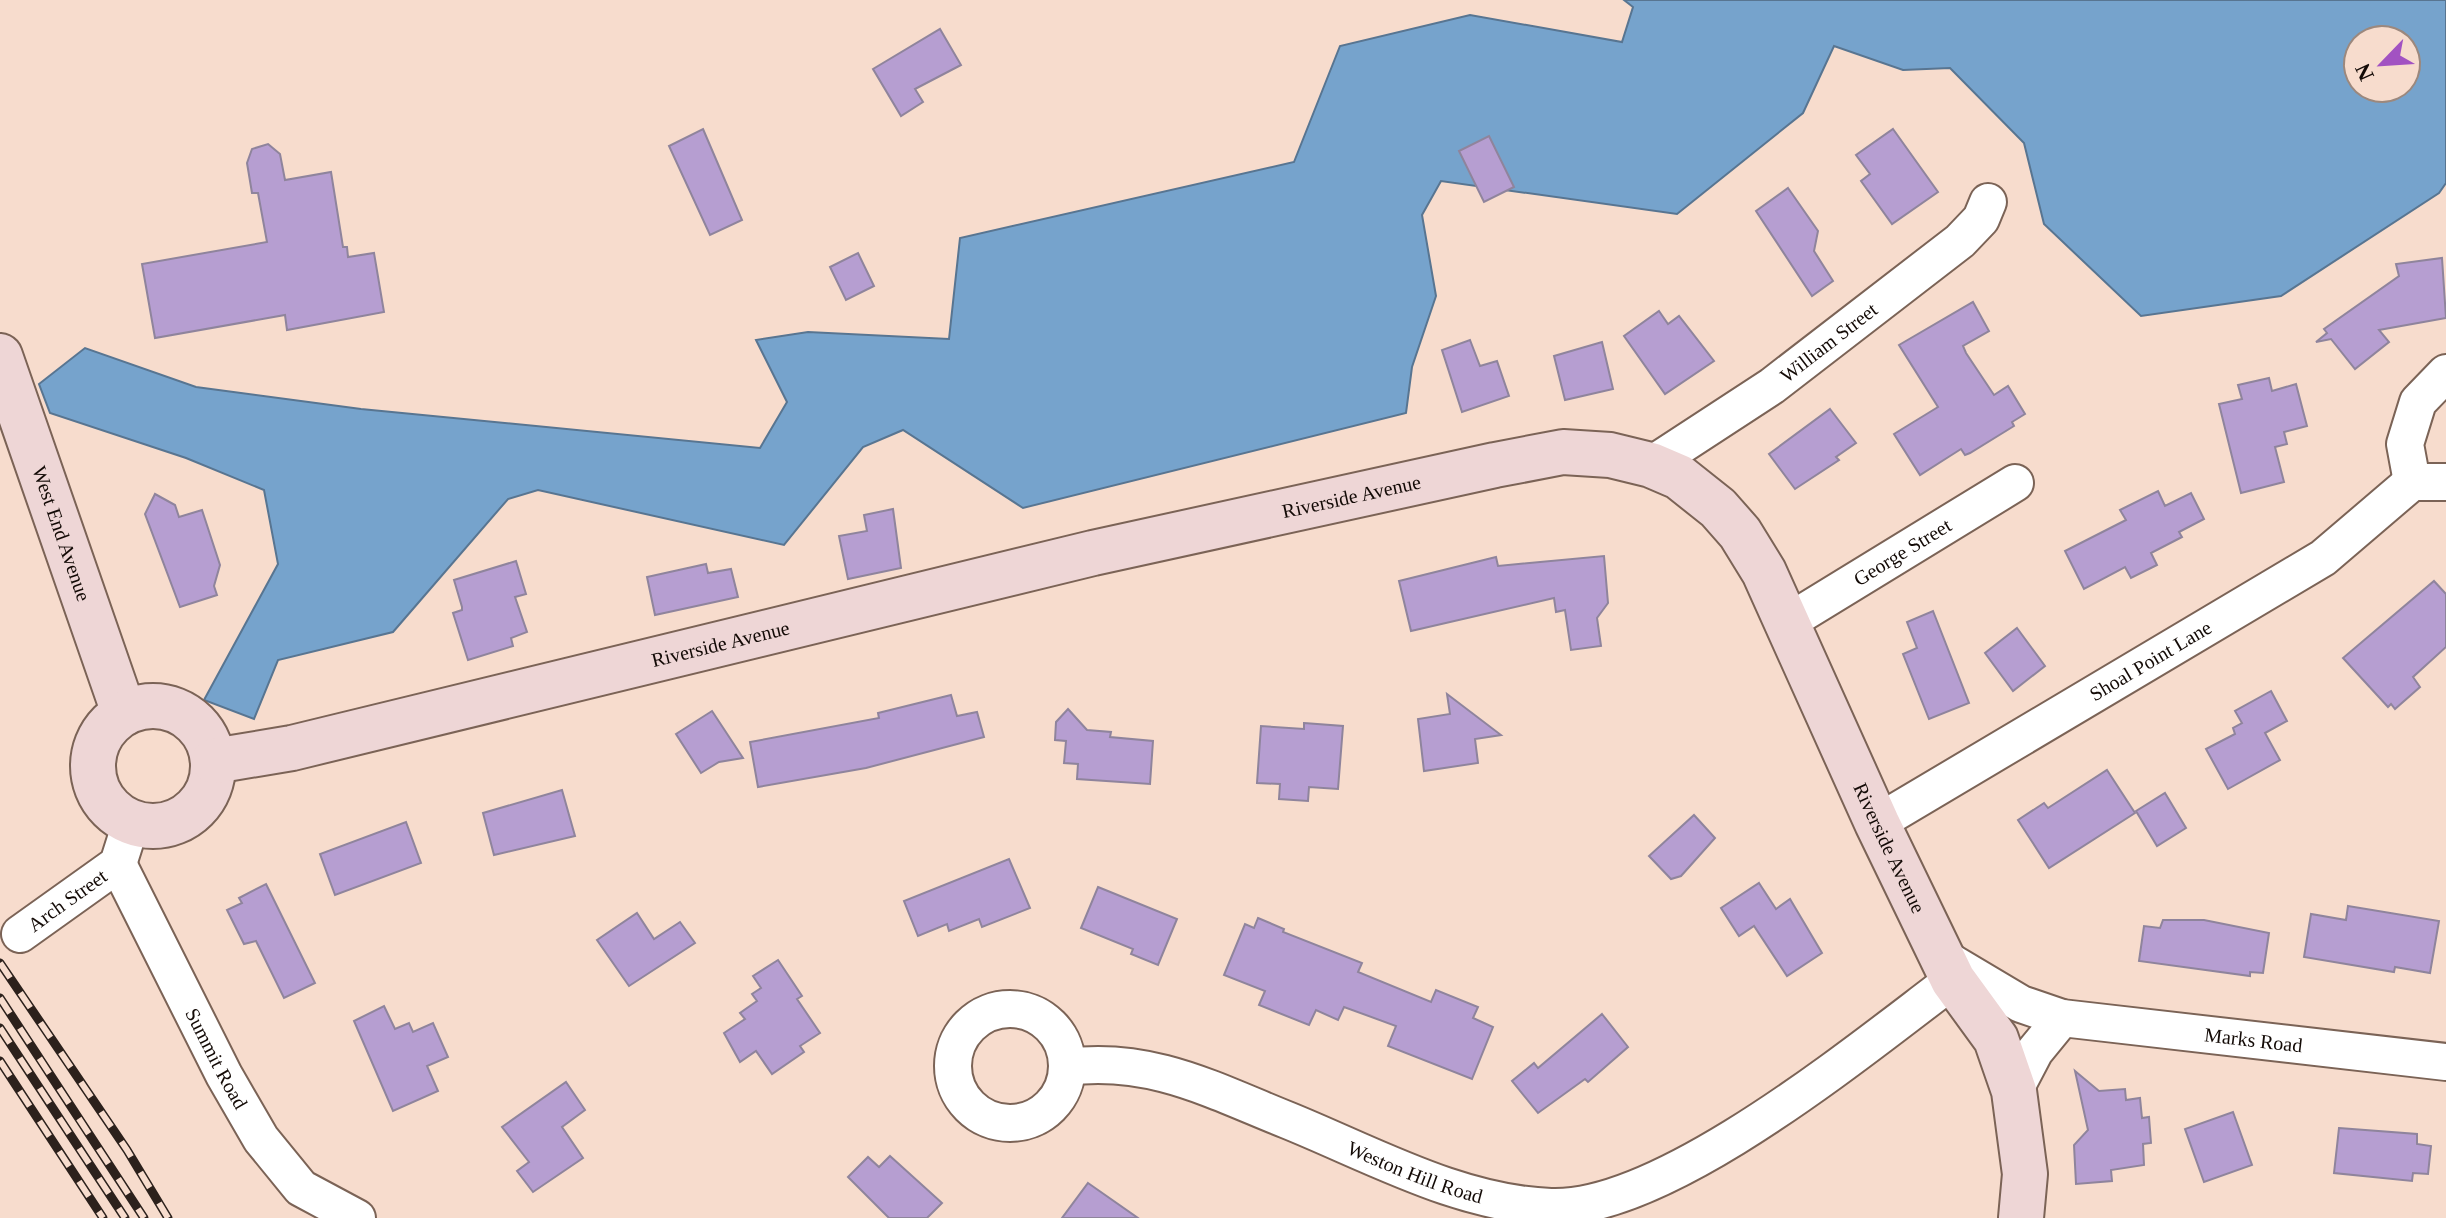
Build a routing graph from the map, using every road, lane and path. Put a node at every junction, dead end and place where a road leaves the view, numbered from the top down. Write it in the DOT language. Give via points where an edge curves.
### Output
graph roads {
  1 [pos="1988,202"];
  2 [pos="0,356"];
  3 [pos="2446,373"];
  4 [pos="1651,465"];
  5 [pos="2429,482"];
  6 [pos="2015,483"];
  7 [pos="1788,622"];
  8 [pos="124,713"];
  9 [pos="214,761"];
  10 [pos="131,823"];
  11 [pos="1877,823"];
  12 [pos="118,864"];
  13 [pos="20,934"];
  14 [pos="1947,969"];
  15 [pos="2062,1018"];
  16 [pos="2446,1062"];
  17 [pos="1067,1067"];
  18 [pos="2014,1091"];
  19 [pos="357,1218"];
  20 [pos="2021,1218"];
  1 -- 4 [label="street, William Street" via="1981,219 1960,241 1772,386"];
  2 -- 8 [label="street, West End Avenue"];
  3 -- 5 [label="street, Shoal Point Lane" via="2418,402 2405,444"];
  4 -- 7 [label="street, Riverside Avenue" via="1679,477 1733,525"];
  4 -- 9 [label="street, Riverside Avenue" via="1563,452 1495,465 1093,553 292,748"];
  5 -- 11 [label="street, Shoal Point Lane" via="2323,558"];
  6 -- 7 [label="street, George Street"];
  7 -- 11 [label="street, Riverside Avenue"];
  8 -- 9 [label="street" via="163,706 182,713 203,733"];
  8 -- 10 [label="street" via="102,733 93,762 107,805"];
  9 -- 10 [label="street" via="207,795 182,820 166,825"];
  10 -- 12 [label="street, Arch Street"];
  11 -- 14 [label="street, Riverside Avenue"];
  12 -- 13 [label="street, Arch Street"];
  12 -- 19 [label="street, Summit Road" via="261,1139 301,1188"];
  14 -- 15 [label="street, Marks Road"];
  14 -- 17 [label="street, Weston Hill Road" via="1789,1102 1698,1157 1597,1202 1554,1207 1463,1192 1137,1065"];
  14 -- 18 [label="street, Riverside Avenue" via="1996,1039"];
  15 -- 16 [label="street, Marks Road"];
  15 -- 18 [label="street" via="2035,1051"];
  18 -- 20 [label="street, Riverside Avenue" via="2025,1174"];
}
